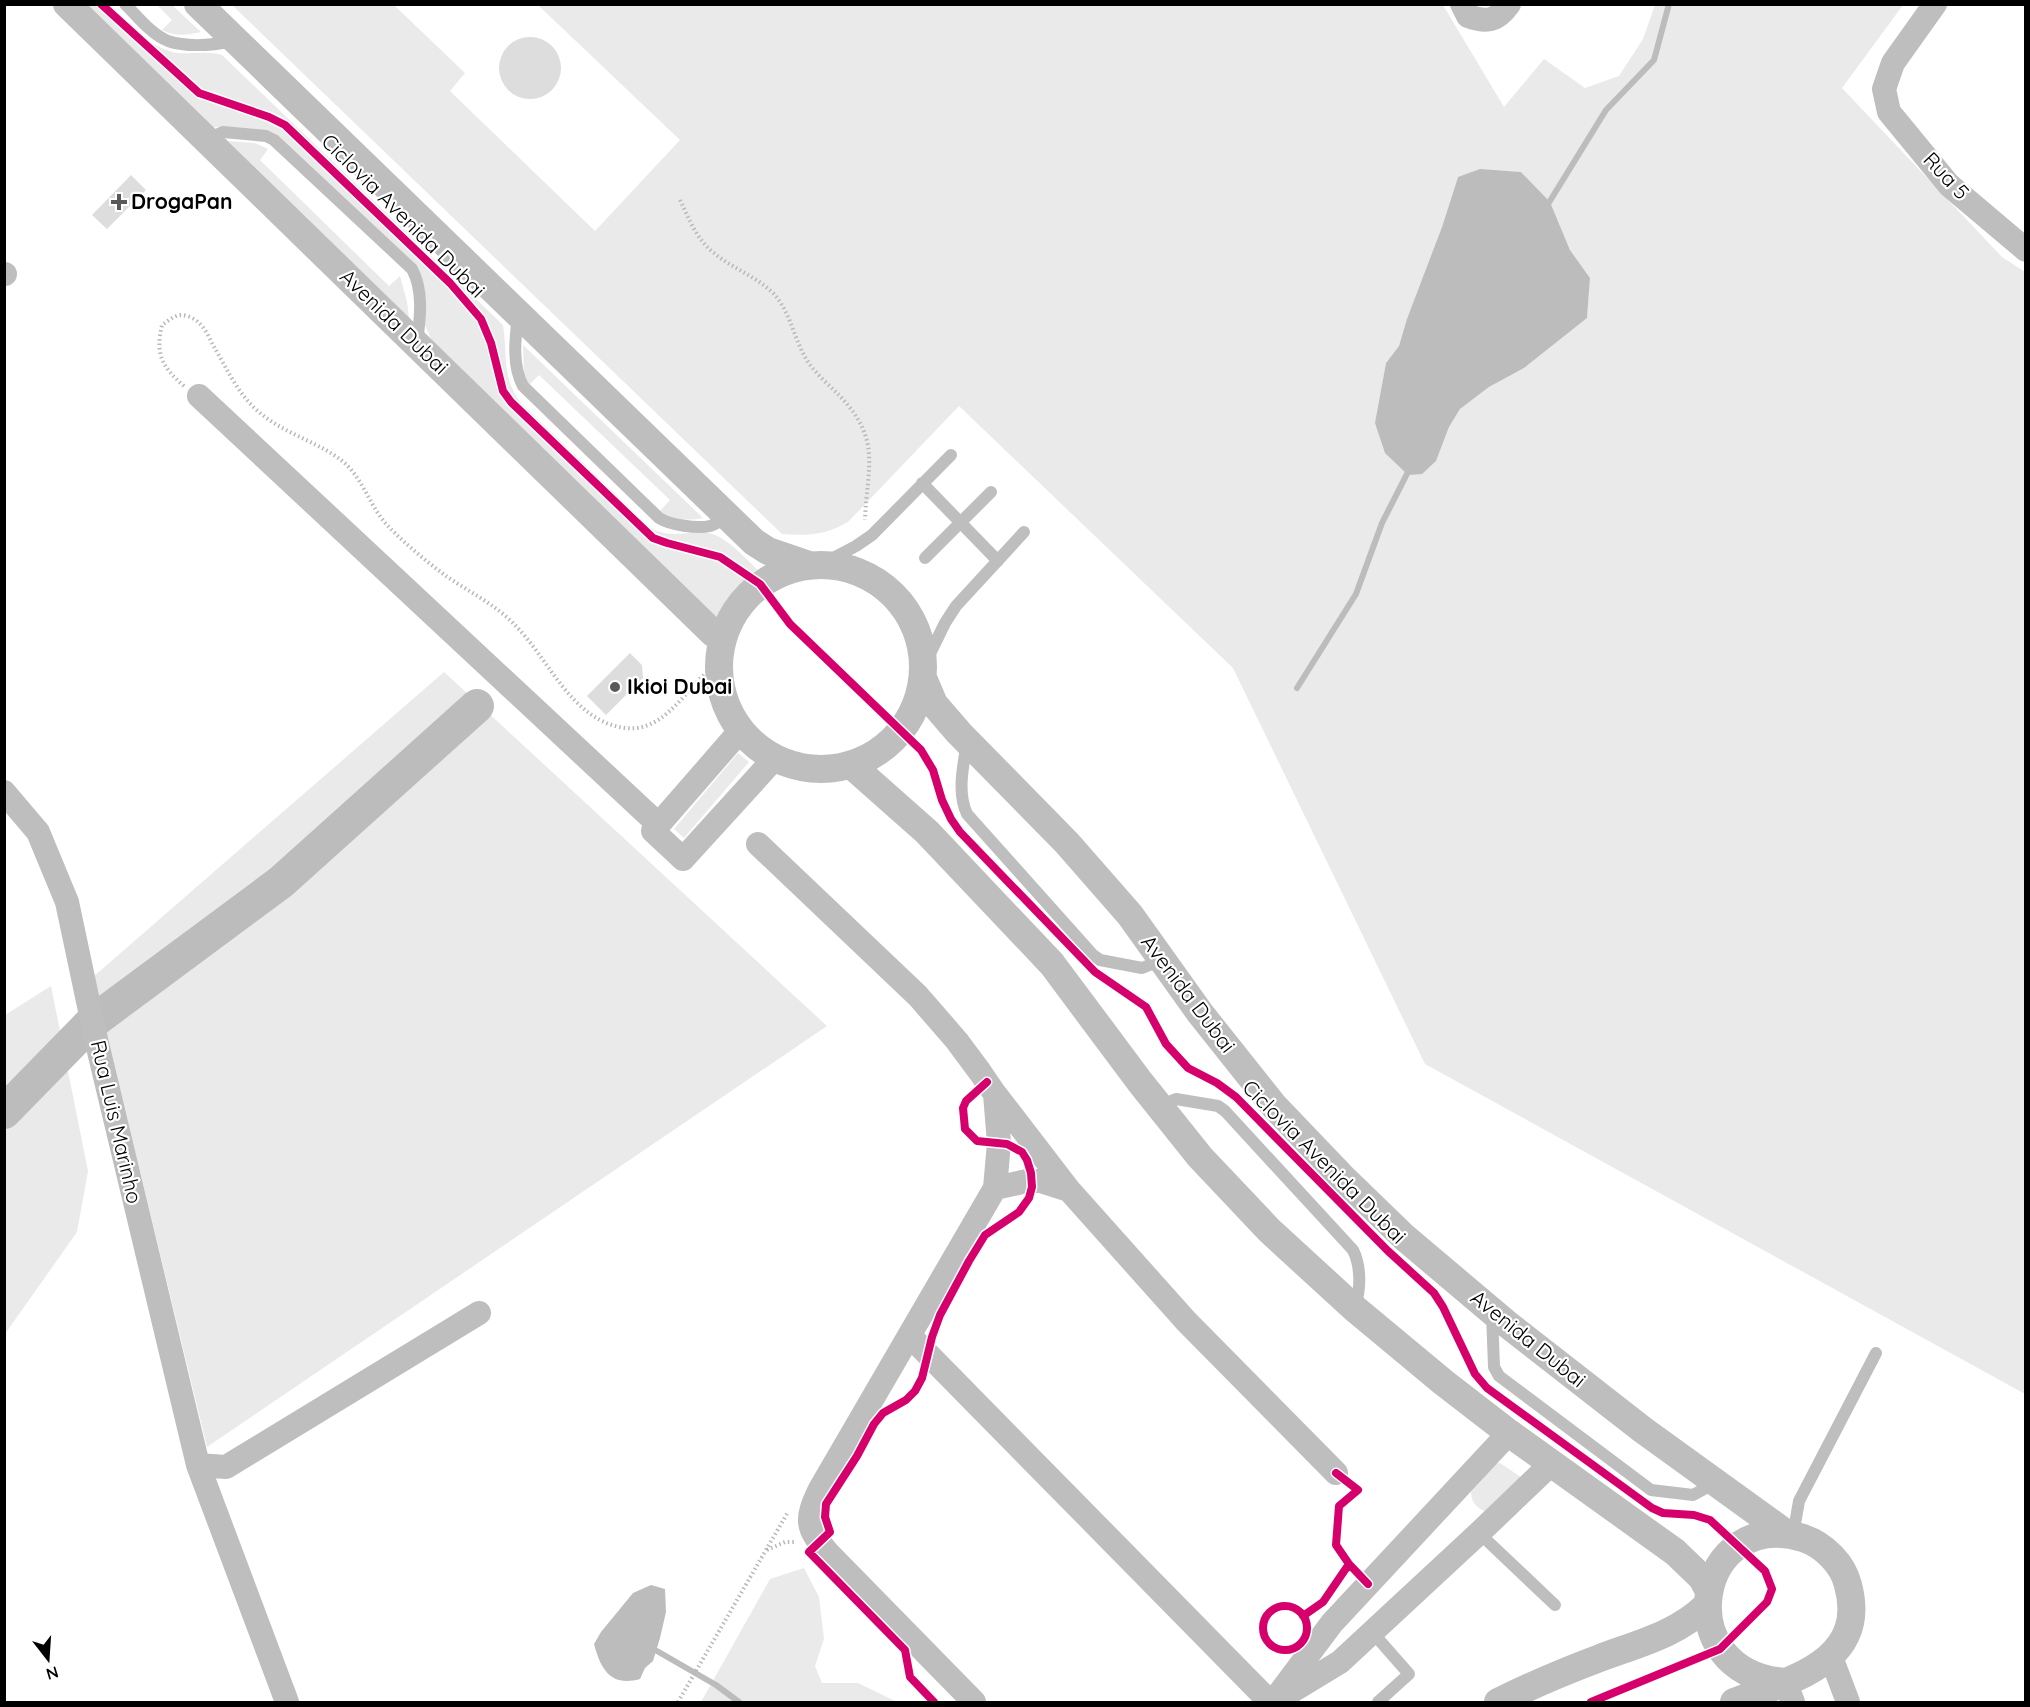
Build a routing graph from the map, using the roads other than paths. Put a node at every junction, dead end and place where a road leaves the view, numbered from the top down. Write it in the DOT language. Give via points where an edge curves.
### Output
graph roads {
  1 [pos="67,4"];
  2 [pos="124,4"];
  3 [pos="198,4"];
  4 [pos="1509,4"];
  5 [pos="1935,4"];
  6 [pos="1465,10"];
  7 [pos="235,41"];
  8 [pos="206,139"];
  9 [pos="2024,247"];
  10 [pos="518,314"];
  11 [pos="416,344"];
  12 [pos="199,396"];
  13 [pos="951,455"];
  14 [pos="922,483"];
  15 [pos="991,492"];
  16 [pos="729,517"];
  17 [pos="960,523"];
  18 [pos="1024,532"];
  19 [pos="925,558"];
  20 [pos="998,561"];
  21 [pos="814,565"];
  22 [pos="720,651"];
  23 [pos="923,673"];
  24 [pos="740,731"];
  25 [pos="968,741"];
  26 [pos="775,758"];
  27 [pos="852,764"];
  28 [pos="4,792"];
  29 [pos="659,825"];
  30 [pos="758,844"];
  31 [pos="1162,960"];
  32 [pos="995,1094"];
  33 [pos="1159,1106"];
  34 [pos="995,1188"];
  35 [pos="1069,1190"];
  36 [pos="1354,1308"];
  37 [pos="1492,1311"];
  38 [pos="479,1313"];
  39 [pos="910,1336"];
  40 [pos="1876,1353"];
  41 [pos="1509,1433"];
  42 [pos="1551,1464"];
  43 [pos="198,1465"];
  44 [pos="1336,1473"];
  45 [pos="1716,1482"];
  46 [pos="1479,1533"];
  47 [pos="1793,1535"];
  48 [pos="1707,1598"];
  49 [pos="1555,1605"];
  50 [pos="1373,1633"];
  51 [pos="1831,1657"];
  52 [pos="1789,1692"];
  53 [pos="286,1702"];
  54 [pos="974,1702"];
  55 [pos="1272,1702"];
  56 [pos="1378,1702"];
  57 [pos="1498,1702"];
  58 [pos="1734,1702"];
  59 [pos="1848,1702"];
  1 -- 8 [label="street, Avenida Dubai"];
  2 -- 7 [label="lane" via="167,41 216,45"];
  3 -- 7 [label="street, Avenida Dubai"];
  4 -- 6 [label="street" via="1503,14 1492,20 1480,21"];
  5 -- 9 [label="street, Rua 5" via="1893,63 1884,89 1889,112 1949,185"];
  7 -- 10 [label="street, Avenida Dubai"];
  8 -- 11 [label="street, Avenida Dubai"];
  8 -- 11 [label="lane" via="224,132 274,140 412,269 417,279 420,315"];
  10 -- 16 [label="street, Avenida Dubai"];
  10 -- 16 [label="lane" via="516,358 523,386 659,518 667,523 709,526"];
  11 -- 22 [label="street, Avenida Dubai" via="713,633"];
  12 -- 29 [label="street"];
  13 -- 14 [label="lane"];
  14 -- 17 [label="lane"];
  14 -- 21 [label="lane" via="872,535"];
  15 -- 17 [label="lane"];
  16 -- 21 [label="street, Avenida Dubai" via="768,551"];
  17 -- 19 [label="lane"];
  17 -- 20 [label="lane"];
  18 -- 20 [label="lane"];
  20 -- 23 [label="lane" via="956,606"];
  21 -- 22 [label="street, Avenida Dubai" via="784,572 760,584 731,618"];
  21 -- 23 [label="street, Avenida Dubai" via="863,573 896,597 918,633"];
  22 -- 24 [label="street, Avenida Dubai" via="720,688"];
  23 -- 25 [label="street, Avenida Dubai" via="934,704"];
  23 -- 27 [label="street, Avenida Dubai" via="915,706 901,730 887,745"];
  24 -- 26 [label="street, Avenida Dubai"];
  24 -- 29 [label="street"];
  25 -- 31 [label="street, Avenida Dubai" via="1067,843 1130,915"];
  25 -- 31 [label="lane" via="962,777 966,814 1093,955 1100,960 1142,968"];
  26 -- 27 [label="street, Avenida Dubai" via="799,767"];
  26 -- 29 [label="street" via="683,859 653,831"];
  27 -- 33 [label="street" via="927,832 1052,964"];
  28 -- 43 [label="street, Rua Luis Marinho" via="38,831 67,902"];
  30 -- 32 [label="street" via="918,996"];
  31 -- 37 [label="street, Avenida Dubai" via="1274,1106 1404,1237"];
  32 -- 34 [label="street" via="999,1135"];
  32 -- 35 [label="street"];
  33 -- 36 [label="street" via="1200,1157 1269,1230"];
  33 -- 36 [label="lane" via="1176,1099 1218,1106 1225,1111 1353,1250 1358,1260"];
  34 -- 35 [label="street" via="1041,1181"];
  34 -- 39 [label="street"];
  35 -- 44 [label="street" via="1186,1321"];
  36 -- 41 [label="street"];
  37 -- 45 [label="street, Avenida Dubai"];
  37 -- 45 [label="lane" via="1494,1367 1508,1383 1651,1490 1693,1495"];
  38 -- 43 [label="street" via="226,1467"];
  39 -- 54 [label="street" via="820,1489 808,1522 814,1547"];
  39 -- 55 [label="street"];
  40 -- 47 [label="lane" via="1799,1501"];
  41 -- 42 [label="street"];
  41 -- 55 [label="street" via="1332,1623"];
  42 -- 46 [label="street"];
  42 -- 48 [label="street" via="1675,1552 1702,1578"];
  43 -- 53 [label="street, Rua Luis Marinho"];
  45 -- 47 [label="street, Avenida Dubai"];
  46 -- 49 [label="lane"];
  46 -- 50 [label="street"];
  47 -- 48 [label="street" via="1762,1535 1739,1546 1721,1563"];
  47 -- 51 [label="street, Avenida Dubai" via="1832,1555 1846,1576 1852,1600 1850,1625"];
  48 -- 52 [label="street" via="1710,1629 1720,1649 1736,1665"];
  48 -- 57 [label="street" via="1693,1619 1668,1633"];
  50 -- 55 [label="street" via="1340,1662"];
  50 -- 56 [label="lane" via="1409,1674"];
  51 -- 52 [label="street, Avenida Dubai"];
  51 -- 59 [label="street"];
  52 -- 58 [label="street, Avenida Dubai"];
}
